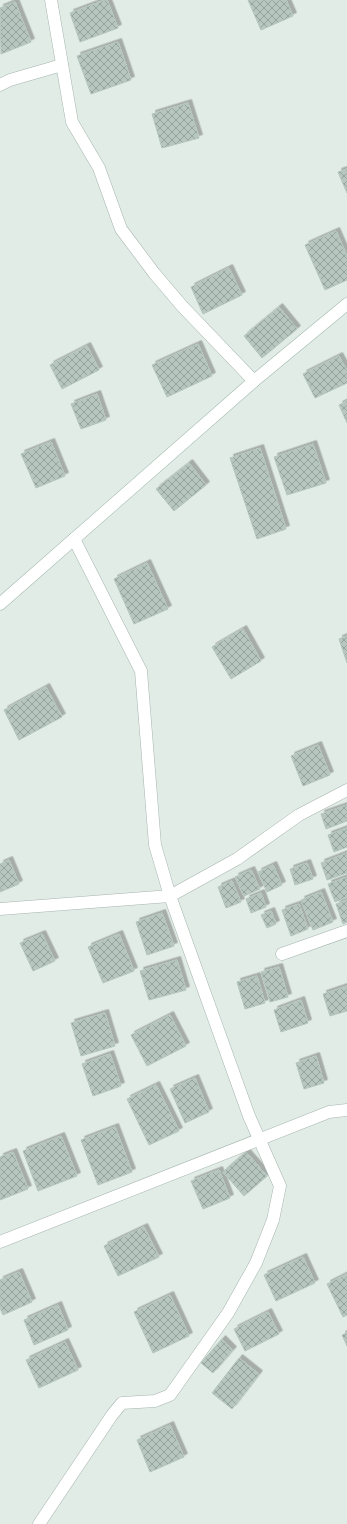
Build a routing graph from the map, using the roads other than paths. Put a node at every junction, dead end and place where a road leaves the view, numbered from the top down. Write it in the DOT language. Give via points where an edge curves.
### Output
graph roads {
  1 [pos="51,0"];
  2 [pos="62,65"];
  3 [pos="0,85"];
  4 [pos="347,304"];
  5 [pos="254,381"];
  6 [pos="74,540"];
  7 [pos="0,604"];
  8 [pos="347,790"];
  9 [pos="170,896"];
  10 [pos="0,909"];
  11 [pos="347,931"];
  12 [pos="282,954"];
  13 [pos="347,1110"];
  14 [pos="258,1139"];
  15 [pos="0,1242"];
  16 [pos="39,1524"];
  1 -- 2 [label="street"];
  2 -- 3 [label="street"];
  2 -- 5 [label="street" via="72,122 99,168 121,229 182,306"];
  4 -- 5 [label="street"];
  5 -- 6 [label="street"];
  6 -- 7 [label="street"];
  6 -- 9 [label="street" via="141,671 155,845"];
  8 -- 9 [label="street" via="299,815 237,859"];
  9 -- 10 [label="street"];
  9 -- 14 [label="street"];
  11 -- 12 [label="street"];
  13 -- 14 [label="street" via="329,1112"];
  14 -- 15 [label="street"];
  14 -- 16 [label="street" via="280,1186 270,1228 256,1263 228,1313 170,1395 155,1401 122,1403"];
}
